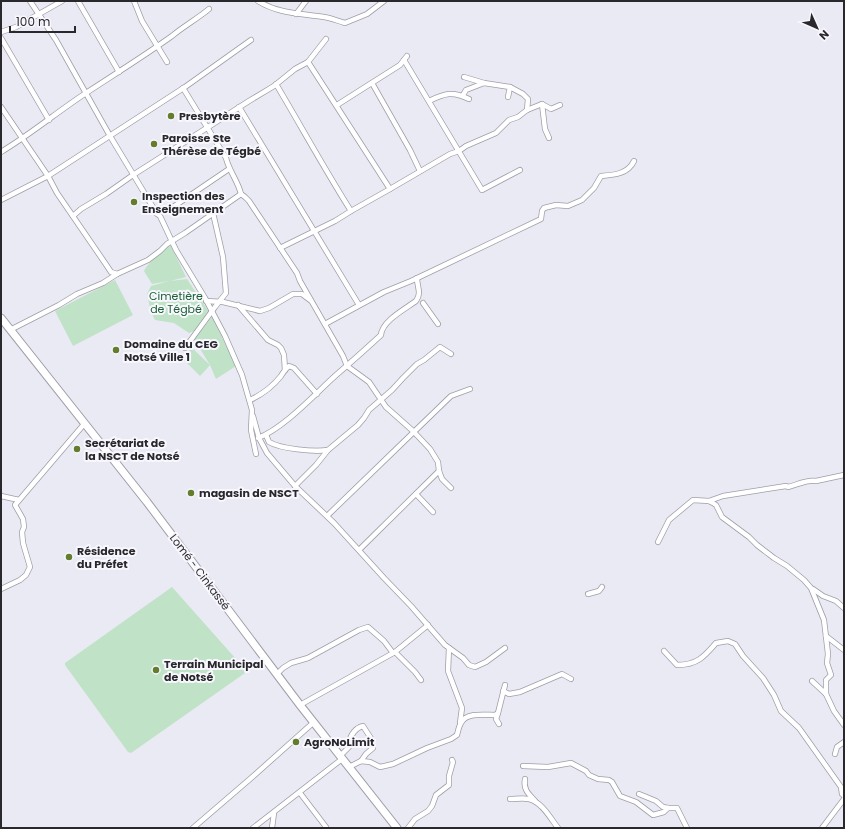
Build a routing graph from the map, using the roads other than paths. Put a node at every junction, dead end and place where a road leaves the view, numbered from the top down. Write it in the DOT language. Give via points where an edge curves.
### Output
graph roads {
  1 [pos="30,1"];
  2 [pos="62,1"];
  3 [pos="78,1"];
  4 [pos="134,1"];
  5 [pos="258,1"];
  6 [pos="306,1"];
  7 [pos="384,1"];
  8 [pos="209,9"];
  9 [pos="39,13"];
  10 [pos="296,14"];
  11 [pos="1,32"];
  12 [pos="1,38"];
  13 [pos="326,39"];
  14 [pos="251,40"];
  15 [pos="158,47"];
  16 [pos="167,62"];
  17 [pos="308,62"];
  18 [pos="119,72"];
  19 [pos="464,77"];
  20 [pos="372,83"];
  21 [pos="484,83"];
  22 [pos="276,84"];
  23 [pos="183,88"];
  24 [pos="510,88"];
  25 [pos="85,94"];
  26 [pos="463,95"];
  27 [pos="508,97"];
  28 [pos="469,99"];
  29 [pos="429,101"];
  30 [pos="542,104"];
  31 [pos="337,105"];
  32 [pos="560,105"];
  33 [pos="1,107"];
  34 [pos="240,107"];
  35 [pos="527,110"];
  36 [pos="49,120"];
  37 [pos="207,128"];
  38 [pos="110,136"];
  39 [pos="549,138"];
  40 [pos="22,140"];
  41 [pos="459,151"];
  42 [pos="1,152"];
  43 [pos="634,160"];
  44 [pos="229,170"];
  45 [pos="520,170"];
  46 [pos="420,171"];
  47 [pos="133,175"];
  48 [pos="48,176"];
  49 [pos="390,188"];
  50 [pos="241,194"];
  51 [pos="1,200"];
  52 [pos="173,207"];
  53 [pos="351,211"];
  54 [pos="213,213"];
  55 [pos="73,216"];
  56 [pos="314,231"];
  57 [pos="171,241"];
  58 [pos="280,248"];
  59 [pos="117,274"];
  60 [pos="417,278"];
  61 [pos="206,301"];
  62 [pos="311,301"];
  63 [pos="219,302"];
  64 [pos="423,303"];
  65 [pos="359,304"];
  66 [pos="238,305"];
  67 [pos="212,312"];
  68 [pos="1,318"];
  69 [pos="325,324"];
  70 [pos="438,324"];
  71 [pos="10,330"];
  72 [pos="185,348"];
  73 [pos="451,354"];
  74 [pos="347,366"];
  75 [pos="284,370"];
  76 [pos="470,389"];
  77 [pos="317,394"];
  78 [pos="250,400"];
  79 [pos="381,400"];
  80 [pos="252,410"];
  81 [pos="85,423"];
  82 [pos="413,431"];
  83 [pos="266,435"];
  84 [pos="259,438"];
  85 [pos="252,440"];
  86 [pos="328,450"];
  87 [pos="256,454"];
  88 [pos="439,471"];
  89 [pos="844,475"];
  90 [pos="295,486"];
  91 [pos="451,488"];
  92 [pos="416,494"];
  93 [pos="1,496"];
  94 [pos="19,500"];
  95 [pos="709,501"];
  96 [pos="433,512"];
  97 [pos="327,516"];
  98 [pos="658,542"];
  99 [pos="359,550"];
  100 [pos="602,587"];
  101 [pos="811,588"];
  102 [pos="1,589"];
  103 [pos="588,594"];
  104 [pos="844,608"];
  105 [pos="428,625"];
  106 [pos="826,636"];
  107 [pos="450,648"];
  108 [pos="505,648"];
  109 [pos="844,650"];
  110 [pos="664,651"];
  111 [pos="394,652"];
  112 [pos="277,674"];
  113 [pos="571,678"];
  114 [pos="421,680"];
  115 [pos="812,682"];
  116 [pos="505,685"];
  117 [pos="503,691"];
  118 [pos="826,694"];
  119 [pos="300,705"];
  120 [pos="498,713"];
  121 [pos="489,715"];
  122 [pos="496,719"];
  123 [pos="314,722"];
  124 [pos="460,723"];
  125 [pos="499,724"];
  126 [pos="844,724"];
  127 [pos="844,742"];
  128 [pos="835,754"];
  129 [pos="341,757"];
  130 [pos="452,760"];
  131 [pos="361,761"];
  132 [pos="523,766"];
  133 [pos="349,767"];
  134 [pos="525,779"];
  135 [pos="300,793"];
  136 [pos="639,794"];
  137 [pos="844,798"];
  138 [pos="510,799"];
  139 [pos="537,804"];
  140 [pos="668,808"];
  141 [pos="274,813"];
  142 [pos="326,827"];
  143 [pos="193,828"];
  144 [pos="253,828"];
  145 [pos="272,828"];
  146 [pos="397,828"];
  147 [pos="408,828"];
  148 [pos="558,828"];
  149 [pos="687,828"];
  150 [pos="822,828"];
  1 -- 9 [label="street"];
  2 -- 9 [label="street"];
  3 -- 18 [label="street"];
  4 -- 15 [label="street" via="142,21"];
  5 -- 10 [label="street" via="268,8"];
  6 -- 10 [label="street"];
  7 -- 10 [label="street" via="367,14 345,24 326,17"];
  8 -- 15 [label="street"];
  9 -- 11 [label="street" via="16,27"];
  9 -- 25 [label="street"];
  12 -- 36 [label="street"];
  13 -- 17 [label="street"];
  14 -- 23 [label="street"];
  15 -- 16 [label="street"];
  15 -- 18 [label="street"];
  17 -- 22 [label="street"];
  17 -- 31 [label="street"];
  18 -- 25 [label="street"];
  19 -- 21 [label="street"];
  20 -- 29 [label="street" via="400,65 405,58"];
  20 -- 31 [label="street"];
  20 -- 46 [label="street"];
  21 -- 24 [label="street"];
  21 -- 26 [label="street" via="466,90"];
  22 -- 34 [label="street"];
  22 -- 53 [label="street"];
  23 -- 37 [label="street"];
  23 -- 38 [label="street"];
  24 -- 27 [label="street"];
  24 -- 35 [label="street" via="528,99"];
  25 -- 36 [label="street"];
  25 -- 38 [label="street"];
  26 -- 28 [label="street"];
  26 -- 29 [label="street" via="451,93"];
  29 -- 41 [label="street"];
  30 -- 32 [label="street" via="551,109"];
  30 -- 35 [label="street"];
  30 -- 39 [label="street" via="545,129"];
  31 -- 49 [label="street"];
  33 -- 40 [label="street"];
  34 -- 37 [label="street"];
  34 -- 56 [label="street"];
  35 -- 41 [label="street" via="509,120 496,133"];
  36 -- 40 [label="street"];
  37 -- 44 [label="street" via="226,158"];
  37 -- 47 [label="street"];
  38 -- 47 [label="street"];
  38 -- 48 [label="street"];
  40 -- 42 [label="street"];
  40 -- 48 [label="street"];
  41 -- 45 [label="street" via="482,190"];
  41 -- 46 [label="street"];
  43 -- 60 [label="street" via="632,166 622,173 601,176 582,200 568,206 544,208 541,220"];
  44 -- 50 [label="street"];
  44 -- 52 [label="street"];
  46 -- 49 [label="street"];
  47 -- 55 [label="street"];
  47 -- 57 [label="street" via="160,216"];
  48 -- 51 [label="street"];
  48 -- 55 [label="street"];
  49 -- 53 [label="street"];
  50 -- 54 [label="street"];
  50 -- 58 [label="street" via="249,201"];
  53 -- 56 [label="street"];
  54 -- 57 [label="street"];
  54 -- 63 [label="street" via="223,257 226,288 226,293"];
  55 -- 59 [label="street" via="111,272"];
  56 -- 58 [label="street"];
  56 -- 65 [label="street"];
  57 -- 59 [label="street" via="148,260"];
  57 -- 61 [label="street"];
  58 -- 62 [label="street" via="297,273"];
  59 -- 71 [label="street"];
  60 -- 65 [label="street"];
  60 -- 74 [label="street" via="419,298 385,325 381,335"];
  61 -- 63 [label="street"];
  61 -- 67 [label="street"];
  62 -- 66 [label="street" via="298,293 260,311"];
  62 -- 69 [label="street"];
  63 -- 66 [label="street"];
  63 -- 67 [label="street"];
  64 -- 70 [label="street"];
  65 -- 69 [label="street"];
  66 -- 75 [label="street" via="268,340 282,348"];
  67 -- 72 [label="street"];
  67 -- 78 [label="street" via="235,359"];
  68 -- 71 [label="highway, Lomé - Cinkassé"];
  69 -- 74 [label="street"];
  71 -- 81 [label="highway, Lomé - Cinkassé"];
  73 -- 79 [label="street" via="440,347 417,364"];
  74 -- 77 [label="street"];
  74 -- 79 [label="street" via="369,382"];
  75 -- 77 [label="street" via="289,366 294,368"];
  75 -- 78 [label="street" via="266,390"];
  76 -- 82 [label="street" via="451,396"];
  77 -- 83 [label="street"];
  78 -- 80 [label="street"];
  79 -- 82 [label="street"];
  79 -- 86 [label="street"];
  80 -- 84 [label="street"];
  80 -- 85 [label="street"];
  81 -- 94 [label="street"];
  81 -- 112 [label="highway, Lomé - Cinkassé"];
  82 -- 88 [label="street" via="435,456"];
  82 -- 97 [label="street"];
  83 -- 84 [label="street"];
  83 -- 86 [label="street" via="269,442 274,445"];
  84 -- 85 [label="street"];
  84 -- 90 [label="street"];
  85 -- 87 [label="street"];
  86 -- 90 [label="street"];
  88 -- 91 [label="street" via="442,479"];
  88 -- 92 [label="street"];
  89 -- 95 [label="street" via="788,487 723,496"];
  90 -- 97 [label="street"];
  92 -- 96 [label="street"];
  92 -- 99 [label="street"];
  93 -- 94 [label="street"];
  94 -- 102 [label="street" via="14,505 23,519 23,543 30,567 20,580"];
  95 -- 98 [label="street" via="693,500 669,520"];
  95 -- 101 [label="street" via="716,505 722,517 787,566"];
  97 -- 99 [label="street"];
  99 -- 105 [label="street"];
  100 -- 103 [label="street" via="599,591"];
  101 -- 104 [label="street"];
  101 -- 106 [label="street" via="824,620"];
  105 -- 107 [label="street"];
  105 -- 111 [label="street"];
  106 -- 109 [label="street"];
  106 -- 118 [label="street" via="827,663 831,675 826,680"];
  107 -- 108 [label="street" via="469,665 475,667"];
  107 -- 124 [label="street" via="448,671 462,708"];
  110 -- 137 [label="street" via="677,665 685,665 704,657 716,642 728,641 735,644 763,678 781,711 799,728 841,787"];
  111 -- 112 [label="street" via="368,627 308,658 291,663"];
  111 -- 114 [label="street"];
  111 -- 119 [label="street"];
  112 -- 119 [label="highway, Lomé - Cinkassé"];
  113 -- 117 [label="street" via="562,674 520,692 509,694"];
  115 -- 118 [label="street"];
  116 -- 117 [label="street"];
  117 -- 120 [label="street"];
  118 -- 126 [label="street"];
  119 -- 123 [label="highway, Lomé - Cinkassé"];
  120 -- 121 [label="street"];
  120 -- 122 [label="street"];
  121 -- 122 [label="street"];
  121 -- 124 [label="street" via="471,715"];
  122 -- 125 [label="street"];
  123 -- 129 [label="highway, Lomé - Cinkassé"];
  123 -- 143 [label="street"];
  124 -- 131 [label="street" via="457,735 451,739 393,764 380,767"];
  127 -- 128 [label="street" via="837,747"];
  129 -- 131 [label="street" via="350,747 349,741 356,729 363,726 372,740 373,748"];
  129 -- 133 [label="highway, Lomé - Cinkassé"];
  129 -- 135 [label="street"];
  130 -- 147 [label="street" via="449,785 436,796 428,811"];
  131 -- 133 [label="street"];
  132 -- 140 [label="street" via="548,767 571,763 586,770 589,775 609,780 620,796 636,802 654,815"];
  133 -- 146 [label="highway, Lomé - Cinkassé"];
  134 -- 139 [label="street" via="526,790"];
  135 -- 141 [label="street"];
  135 -- 142 [label="street"];
  136 -- 140 [label="street"];
  137 -- 150 [label="street"];
  138 -- 139 [label="street" via="528,799"];
  139 -- 148 [label="street"];
  140 -- 149 [label="street" via="677,808"];
  141 -- 144 [label="street"];
  141 -- 145 [label="street"];
}
